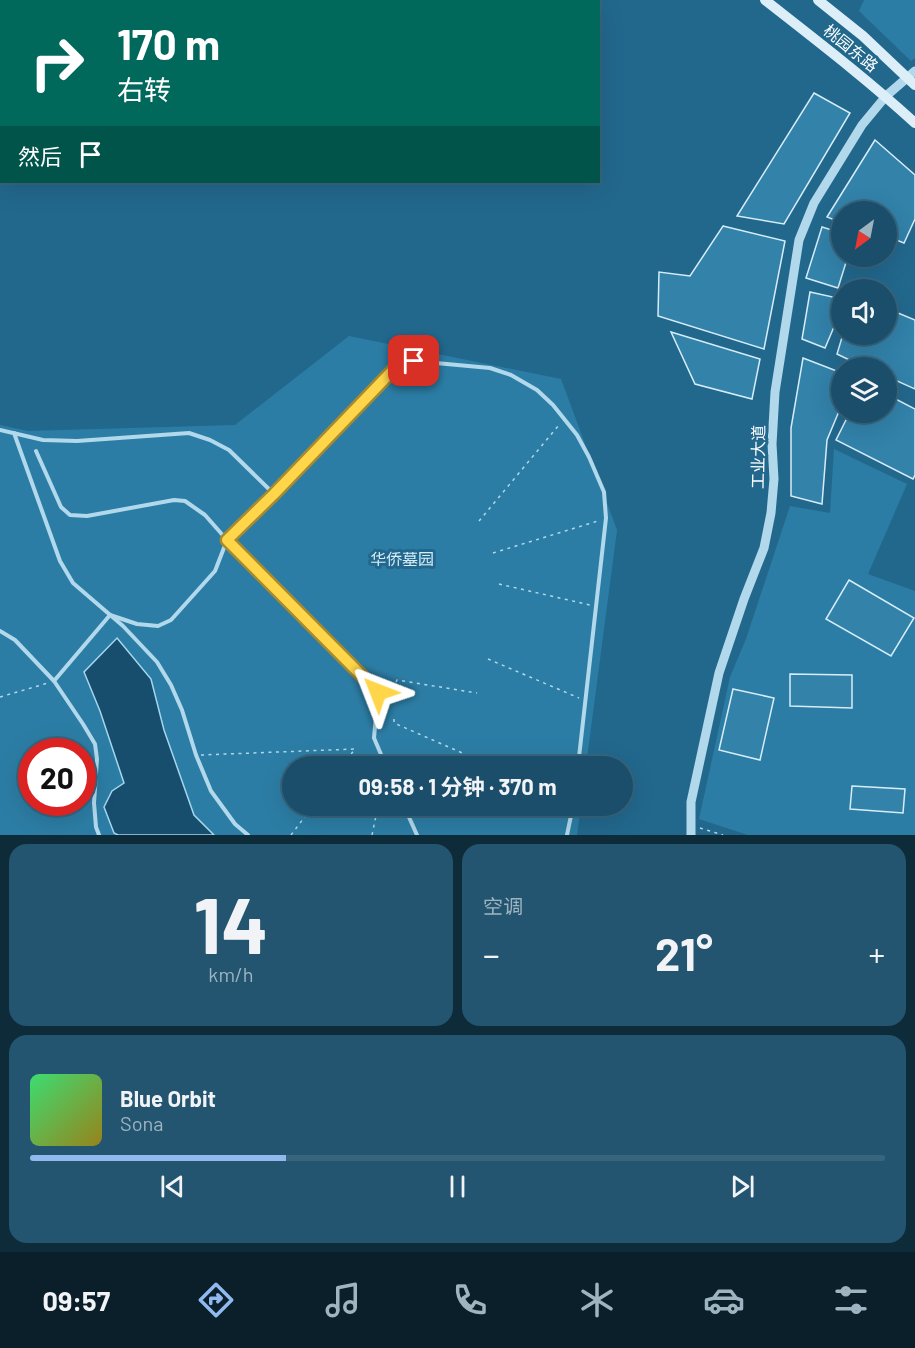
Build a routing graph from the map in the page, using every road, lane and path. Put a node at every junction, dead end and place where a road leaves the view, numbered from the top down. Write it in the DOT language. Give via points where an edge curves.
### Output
graph roads {
  1 [pos="765,0"];
  2 [pos="818,0"];
  3 [pos="913,80"];
  4 [pos="886,96"];
  5 [pos="915,123"];
  6 [pos="564,419"];
  7 [pos="0,430"];
  8 [pos="14,433"];
  9 [pos="36,451"];
  10 [pos="274,494"];
  11 [pos="606,518"];
  12 [pos="479,521"];
  13 [pos="227,540"];
  14 [pos="493,553"];
  15 [pos="499,584"];
  16 [pos="597,606"];
  17 [pos="110,615"];
  18 [pos="0,631"];
  19 [pos="488,659"];
  20 [pos="54,681"];
  21 [pos="393,689"];
  22 [pos="477,693"];
  23 [pos="0,697"];
  24 [pos="586,701"];
  25 [pos="394,718"];
  26 [pos="196,755"];
  27 [pos="350,756"];
  28 [pos="382,756"];
  29 [pos="469,756"];
  30 [pos="579,756"];
  31 [pos="305,816"];
  32 [pos="376,816"];
  33 [pos="408,816"];
  34 [pos="571,816"];
  35 [pos="691,830"];
  36 [pos="99,835"];
  37 [pos="248,835"];
  38 [pos="291,835"];
  39 [pos="372,835"];
  40 [pos="417,835"];
  41 [pos="567,835"];
  42 [pos="723,835"];
  1 -- 4 [label="main road, 桃园东路"];
  2 -- 3 [label="main road, 桃园东路"];
  3 -- 4 [label="street, 工业大道"];
  4 -- 5 [label="main road, 桃园东路"];
  4 -- 35 [label="street, 工业大道" via="862,125 814,203 799,240 774,392 771,513 764,548 719,674 691,802"];
  6 -- 10 [label="lane" via="537,390 511,375 490,368 414,361 396,367"];
  6 -- 11 [label="lane" via="577,435 600,481"];
  6 -- 12 [label="path"];
  7 -- 8 [label="lane"];
  8 -- 10 [label="lane" via="42,440 77,441 189,433 229,450"];
  8 -- 17 [label="lane" via="60,561 73,584"];
  9 -- 13 [label="lane" via="61,507 70,515 87,516 184,501 205,515"];
  10 -- 13 [label="lane"];
  11 -- 14 [label="path"];
  11 -- 16 [label="lane"];
  13 -- 17 [label="lane" via="215,571 171,620 158,626"];
  13 -- 28 [label="lane" via="378,692 374,738"];
  15 -- 16 [label="path"];
  16 -- 24 [label="lane"];
  17 -- 20 [label="lane"];
  17 -- 26 [label="lane" via="157,662 182,710"];
  18 -- 20 [label="lane" via="15,640"];
  19 -- 24 [label="path"];
  20 -- 23 [label="path"];
  20 -- 36 [label="lane" via="95,744 94,803"];
  21 -- 22 [label="path" via="397,680"];
  24 -- 30 [label="lane"];
  25 -- 29 [label="path" via="394,723"];
  26 -- 27 [label="path" via="355,749"];
  26 -- 37 [label="lane" via="211,791"];
  31 -- 38 [label="path"];
  32 -- 39 [label="path"];
  33 -- 40 [label="lane"];
  34 -- 41 [label="lane"];
  35 -- 42 [label="path"];
}
